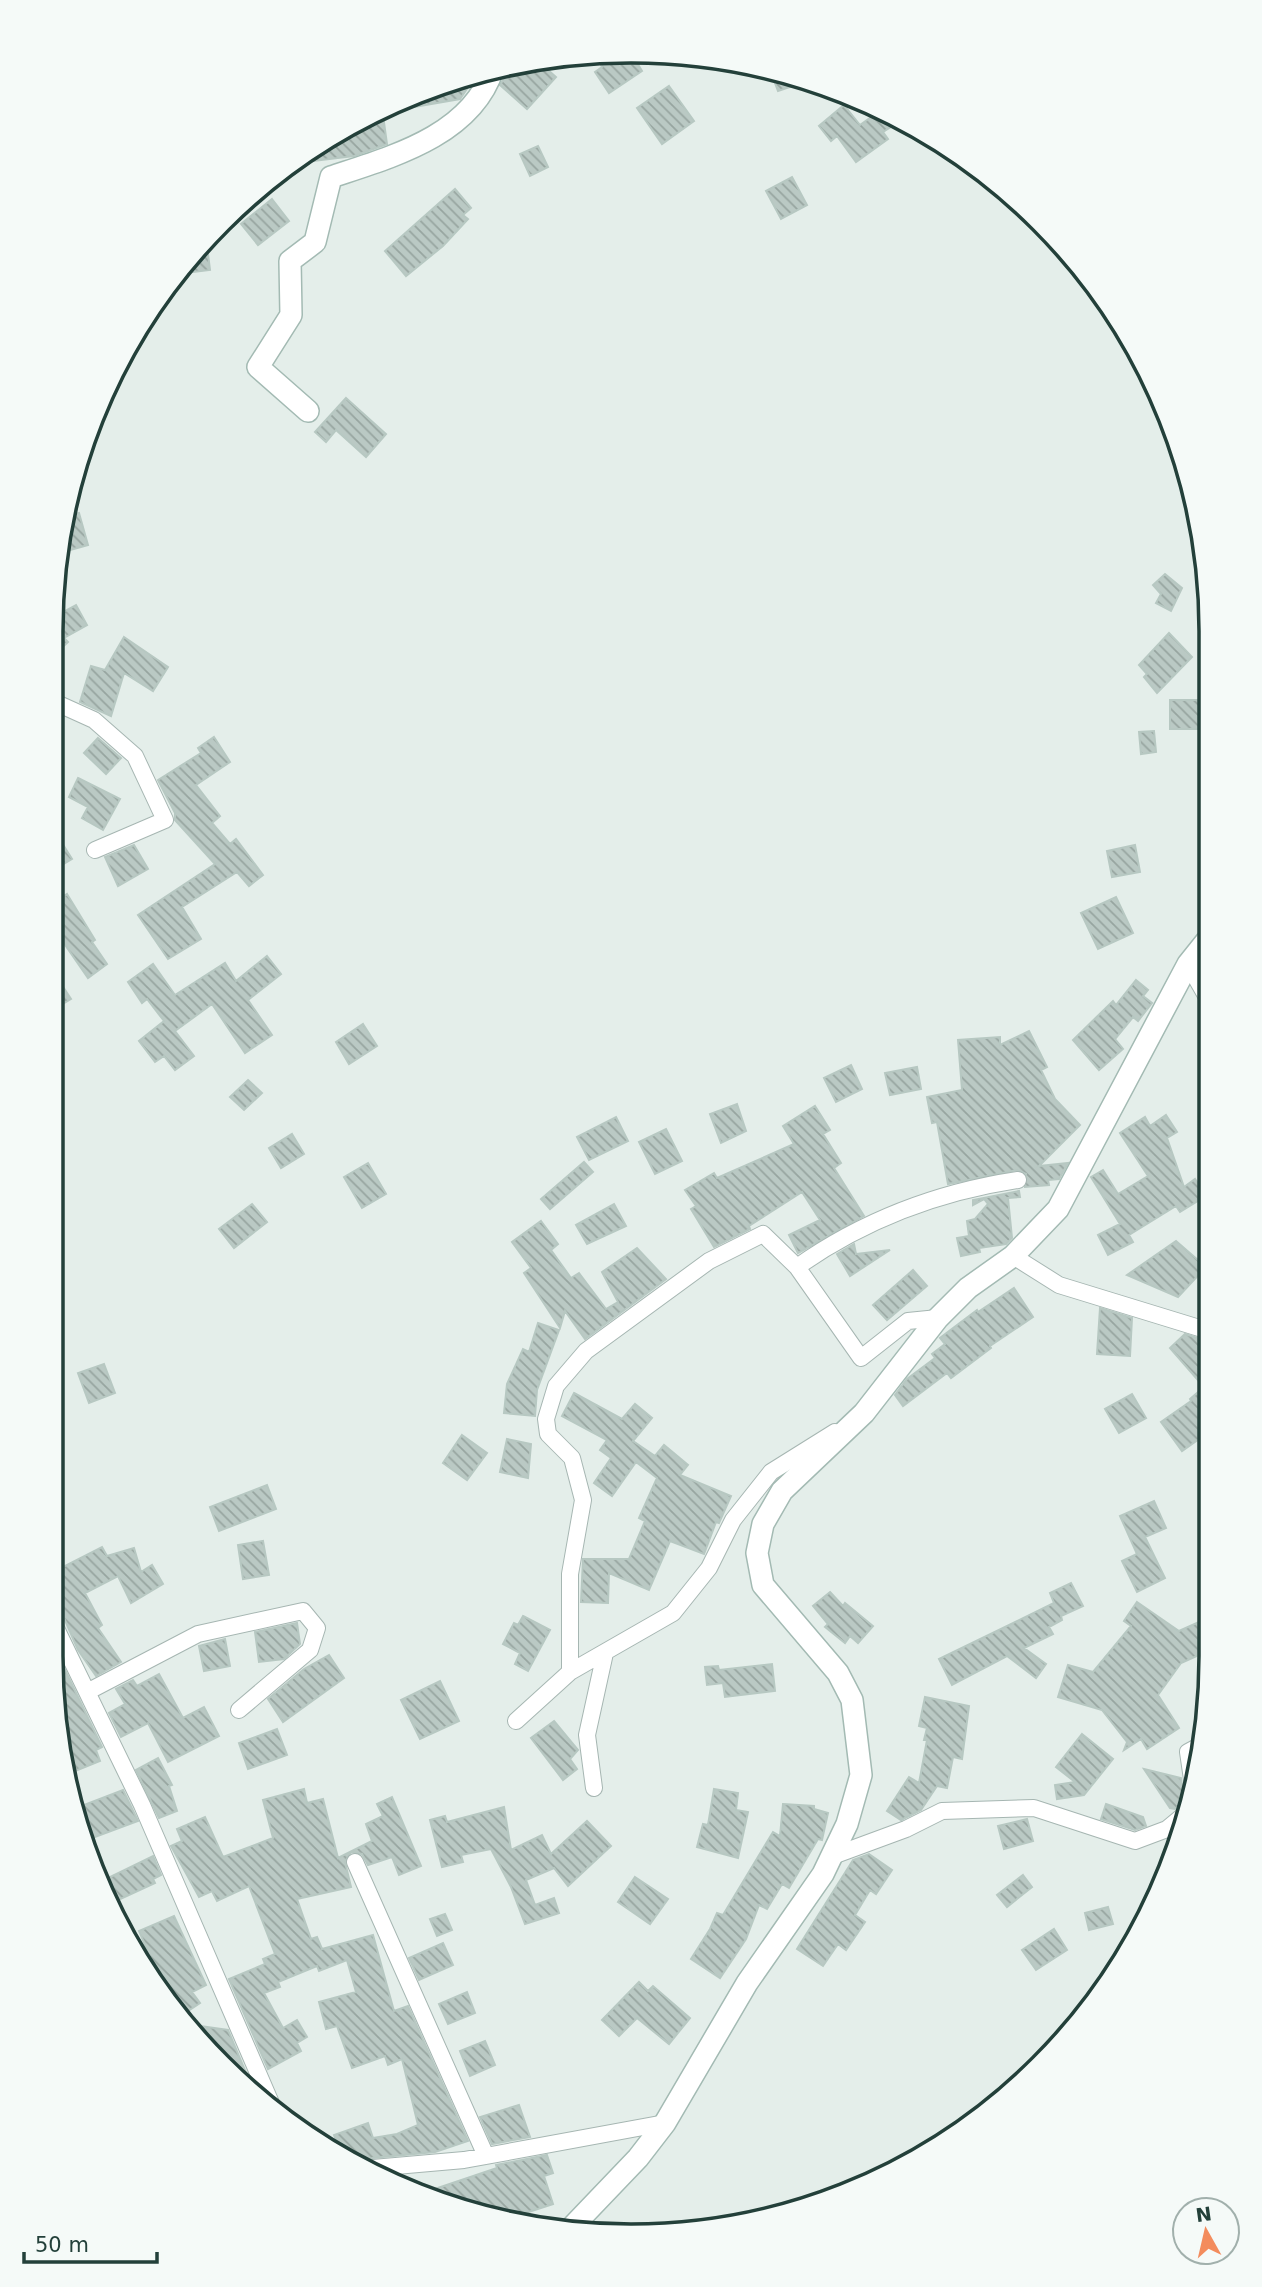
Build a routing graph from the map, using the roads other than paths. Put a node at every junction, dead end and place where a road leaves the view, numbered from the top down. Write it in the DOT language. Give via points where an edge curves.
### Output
graph roads {
  1 [pos="489,81"];
  2 [pos="308,411"];
  3 [pos="63,706"];
  4 [pos="95,850"];
  5 [pos="1199,950"];
  6 [pos="1188,964"];
  7 [pos="1199,983"];
  8 [pos="1018,1180"];
  9 [pos="1013,1256"];
  10 [pos="797,1267"];
  11 [pos="938,1318"];
  12 [pos="1199,1328"];
  13 [pos="864,1413"];
  14 [pos="63,1643"];
  15 [pos="605,1653"];
  16 [pos="570,1672"];
  17 [pos="87,1692"];
  18 [pos="239,1710"];
  19 [pos="516,1721"];
  20 [pos="594,1788"];
  21 [pos="1174,1823"];
  22 [pos="830,1857"];
  23 [pos="355,1862"];
  24 [pos="254,2064"];
  25 [pos="242,2070"];
  26 [pos="266,2091"];
  27 [pos="665,2123"];
  28 [pos="486,2156"];
  29 [pos="384,2167"];
  30 [pos="578,2221"];
  1 -- 2 [label="main road" via="485,92 439,133 409,152 331,177 315,242 290,261 291,315 258,367"];
  3 -- 4 [label="street" via="94,720 135,756 165,820"];
  5 -- 6 [label="main road"];
  6 -- 7 [label="street"];
  6 -- 9 [label="main road" via="1058,1209"];
  8 -- 10 [label="street" via="956,1191 902,1210 836,1239"];
  9 -- 11 [label="main road" via="968,1288"];
  9 -- 12 [label="street" via="1059,1285"];
  10 -- 11 [label="street" via="861,1358 908,1321"];
  10 -- 16 [label="street" via="763,1234 730,1250 586,1350 555,1385 546,1419 548,1434 572,1458 583,1500 570,1574"];
  11 -- 13 [label="main road"];
  13 -- 15 [label="street" via="771,1472 733,1520 709,1568 673,1614"];
  13 -- 22 [label="main road" via="782,1491 763,1524 757,1553 763,1585 838,1673 852,1700 861,1775 847,1824"];
  14 -- 17 [label="street"];
  15 -- 16 [label="street"];
  15 -- 20 [label="street" via="587,1735"];
  16 -- 19 [label="street"];
  17 -- 18 [label="street" via="198,1634 303,1611 317,1628 310,1650"];
  17 -- 24 [label="street" via="142,1805"];
  21 -- 22 [label="street" via="1135,1840 1034,1808 942,1811"];
  22 -- 27 [label="main road" via="823,1874 747,1983"];
  23 -- 28 [label="street"];
  24 -- 25 [label="street"];
  24 -- 26 [label="street"];
  27 -- 28 [label="street"];
  27 -- 30 [label="main road"];
  28 -- 29 [label="street"];
}
